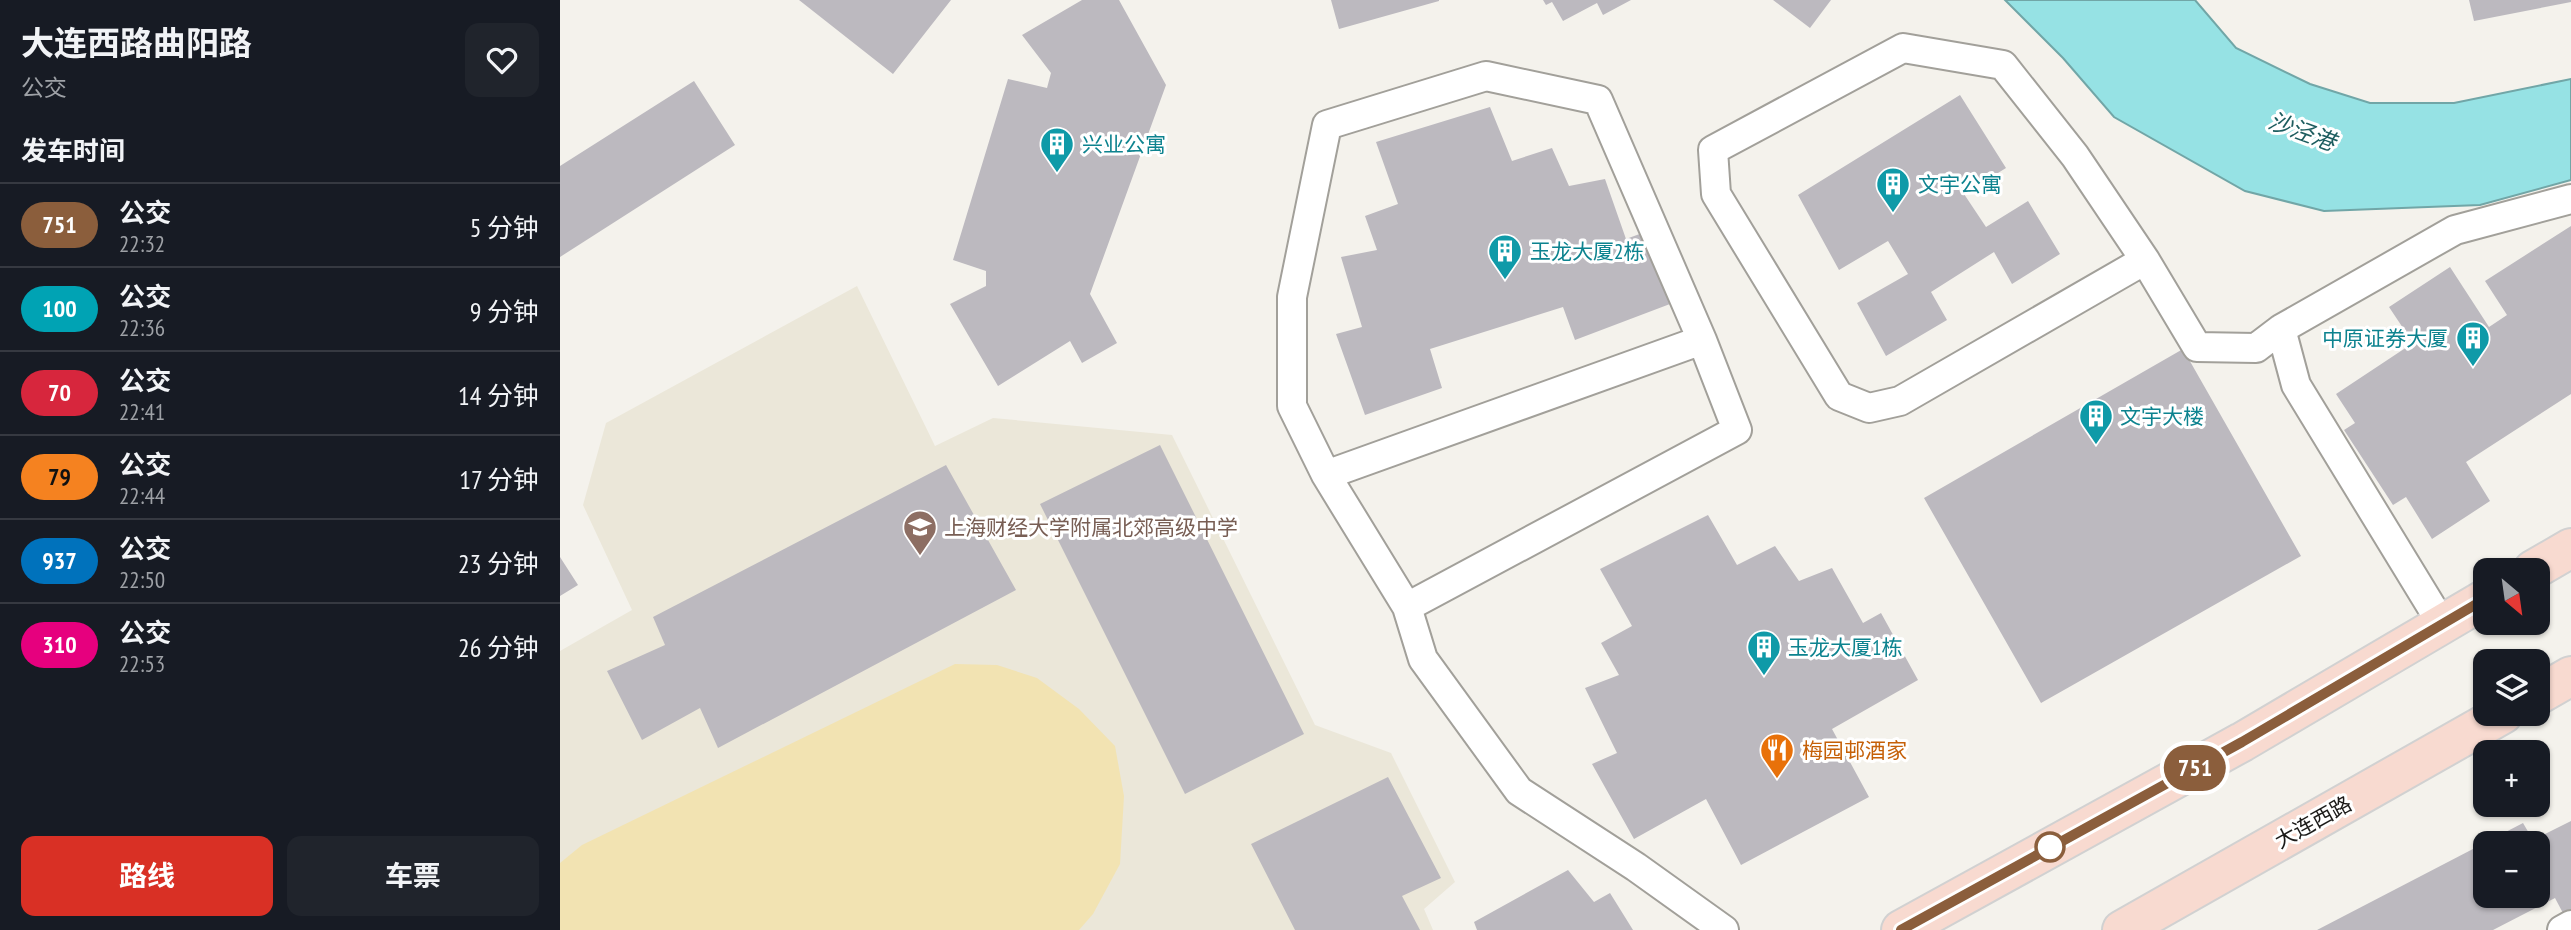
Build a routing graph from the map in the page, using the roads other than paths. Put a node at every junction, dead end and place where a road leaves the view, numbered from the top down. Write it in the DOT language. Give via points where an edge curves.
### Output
graph roads {
  1 [pos="2571,199"];
  2 [pos="2146,260"];
  3 [pos="2281,329"];
  4 [pos="1702,340"];
  5 [pos="1326,475"];
  6 [pos="2571,548"];
  7 [pos="2550,560"];
  8 [pos="2473,606"];
  9 [pos="1407,607"];
  10 [pos="2442,624"];
  11 [pos="2571,676"];
  12 [pos="2550,688"];
  13 [pos="2483,726"];
  14 [pos="2165,919"];
  15 [pos="2571,925"];
  16 [pos="1724,930"];
  17 [pos="1901,930"];
  18 [pos="2122,930"];
  19 [pos="2562,930"];
  1 -- 3 [label="lane" via="2455,230"];
  2 -- 2 [label="lane" via="2075,156 2003,65 1903,48 1713,150 1716,194 1839,396 1869,408 1900,401"];
  2 -- 3 [label="lane" via="2197,347 2256,348"];
  3 -- 10 [label="lane" via="2296,385"];
  4 -- 5 [label="lane"];
  4 -- 5 [label="lane" via="1598,100 1486,76 1327,125 1292,297 1292,406"];
  4 -- 9 [label="lane" via="1737,430"];
  5 -- 9 [label="lane"];
  6 -- 7 [label="main road"];
  8 -- 10 [label="main road"];
  9 -- 16 [label="lane" via="1423,659 1519,791"];
  10 -- 17 [label="main road" via="2242,742"];
  11 -- 12 [label="main road"];
  13 -- 14 [label="main road, 大连西路"];
  14 -- 18 [label="main road, 大连西路"];
  15 -- 19 [label="lane"];
}
